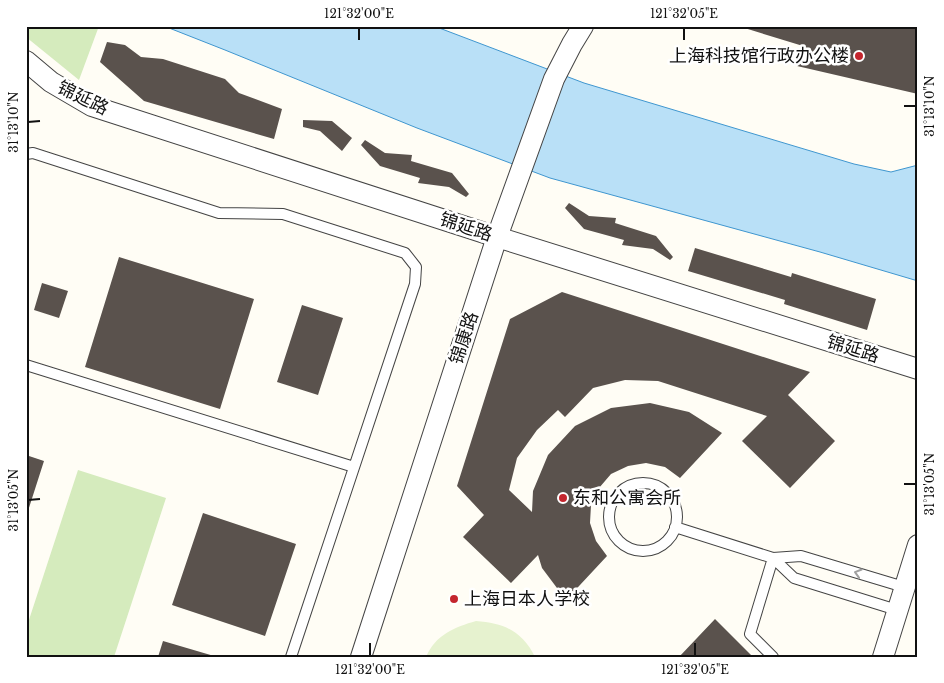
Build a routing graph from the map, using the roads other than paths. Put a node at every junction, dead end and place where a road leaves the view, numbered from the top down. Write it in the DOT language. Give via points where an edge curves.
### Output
graph roads {
  1 [pos="583,26"];
  2 [pos="26,61"];
  3 [pos="26,154"];
  4 [pos="497,237"];
  5 [pos="26,365"];
  6 [pos="918,369"];
  7 [pos="354,467"];
  8 [pos="675,527"];
  9 [pos="918,544"];
  10 [pos="773,558"];
  11 [pos="904,587"];
  12 [pos="897,610"];
  13 [pos="291,657"];
  14 [pos="361,657"];
  15 [pos="774,657"];
  16 [pos="882,657"];
  1 -- 4 [label="street, 锦康路" via="554,79"];
  2 -- 4 [label="street, 锦延路" via="51,82 92,106"];
  3 -- 7 [label="lane" via="33,153 218,213 283,214 405,253 416,267 415,284"];
  4 -- 6 [label="street, 锦延路"];
  4 -- 14 [label="street, 锦康路"];
  5 -- 7 [label="lane"];
  7 -- 13 [label="lane"];
  8 -- 8 [label="lane" via="677,513 674,502 668,493 654,485 637,483 626,487 617,494 608,515 615,537 634,550 656,548 665,542"];
  8 -- 10 [label="lane"];
  9 -- 11 [label="street"];
  11 -- 10 [label="lane, one-way" via="801,556"];
  10 -- 12 [label="lane" via="794,578"];
  10 -- 15 [label="lane" via="750,634"];
  11 -- 12 [label="street"];
  12 -- 16 [label="street"];
}
